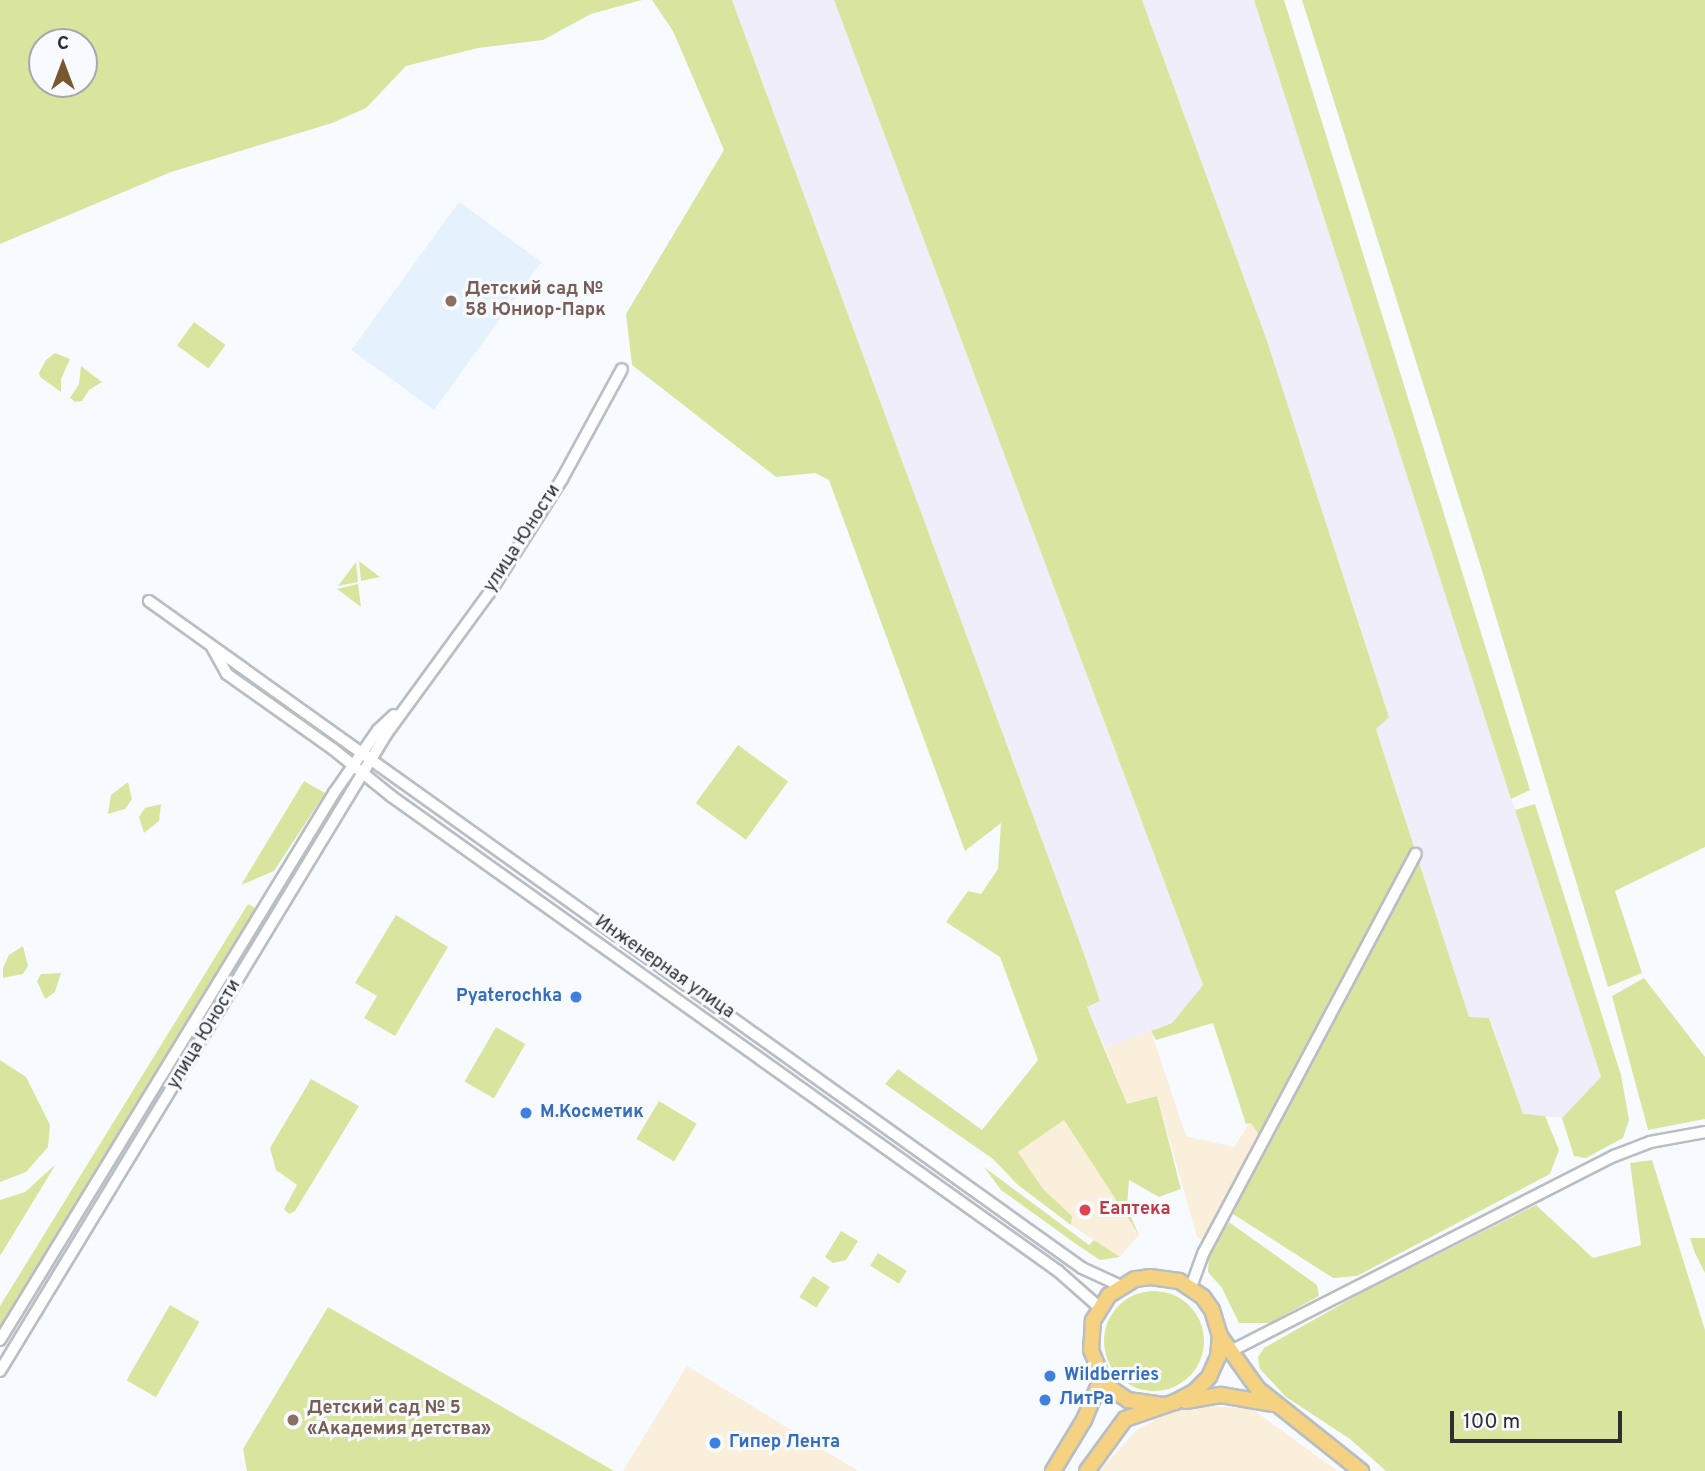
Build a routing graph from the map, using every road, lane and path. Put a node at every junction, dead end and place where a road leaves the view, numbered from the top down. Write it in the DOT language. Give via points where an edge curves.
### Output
graph roads {
  1 [pos="622,369"];
  2 [pos="149,601"];
  3 [pos="211,645"];
  4 [pos="367,757"];
  5 [pos="353,765"];
  6 [pos="364,774"];
  7 [pos="1416,854"];
  8 [pos="1705,1132"];
  9 [pos="1121,1286"];
  10 [pos="1191,1287"];
  11 [pos="1100,1308"];
  12 [pos="1220,1336"];
  13 [pos="0,1340"];
  14 [pos="1230,1352"];
  15 [pos="0,1371"];
  16 [pos="1101,1377"];
  17 [pos="1169,1404"];
  18 [pos="1274,1404"];
  19 [pos="1053,1471"];
  20 [pos="1087,1471"];
  21 [pos="1361,1471"];
  1 -- 4 [label="street, улица Юности" via="490,592"];
  2 -- 3 [label="street, Инженерная улица"];
  3 -- 4 [label="street, Инженерная улица"];
  3 -- 5 [label="street, Инженерная улица" via="228,674"];
  4 -- 5 [label="street, улица Юности"];
  4 -- 6 [label="street, улица Юности"];
  4 -- 9 [label="street, Инженерная улица" via="1082,1269"];
  5 -- 6 [label="street, Инженерная улица"];
  5 -- 13 [label="street, улица Юности"];
  6 -- 11 [label="street, Инженерная улица" via="469,854 1063,1275"];
  6 -- 15 [label="street, улица Юности"];
  7 -- 10 [label="street" via="1203,1251"];
  8 -- 14 [label="street" via="1614,1156"];
  9 -- 10 [label="main road" via="1150,1276"];
  9 -- 11 [label="main road"];
  10 -- 12 [label="main road" via="1212,1310"];
  11 -- 16 [label="main road" via="1093,1321 1091,1350"];
  12 -- 14 [label="main road"];
  12 -- 17 [label="main road" via="1218,1357 1209,1377 1194,1392"];
  14 -- 18 [label="main road"];
  16 -- 17 [label="main road" via="1129,1400"];
  16 -- 19 [label="main road" via="1084,1420"];
  17 -- 18 [label="main road" via="1221,1395"];
  17 -- 20 [label="main road" via="1125,1419"];
  18 -- 21 [label="main road"];
}
